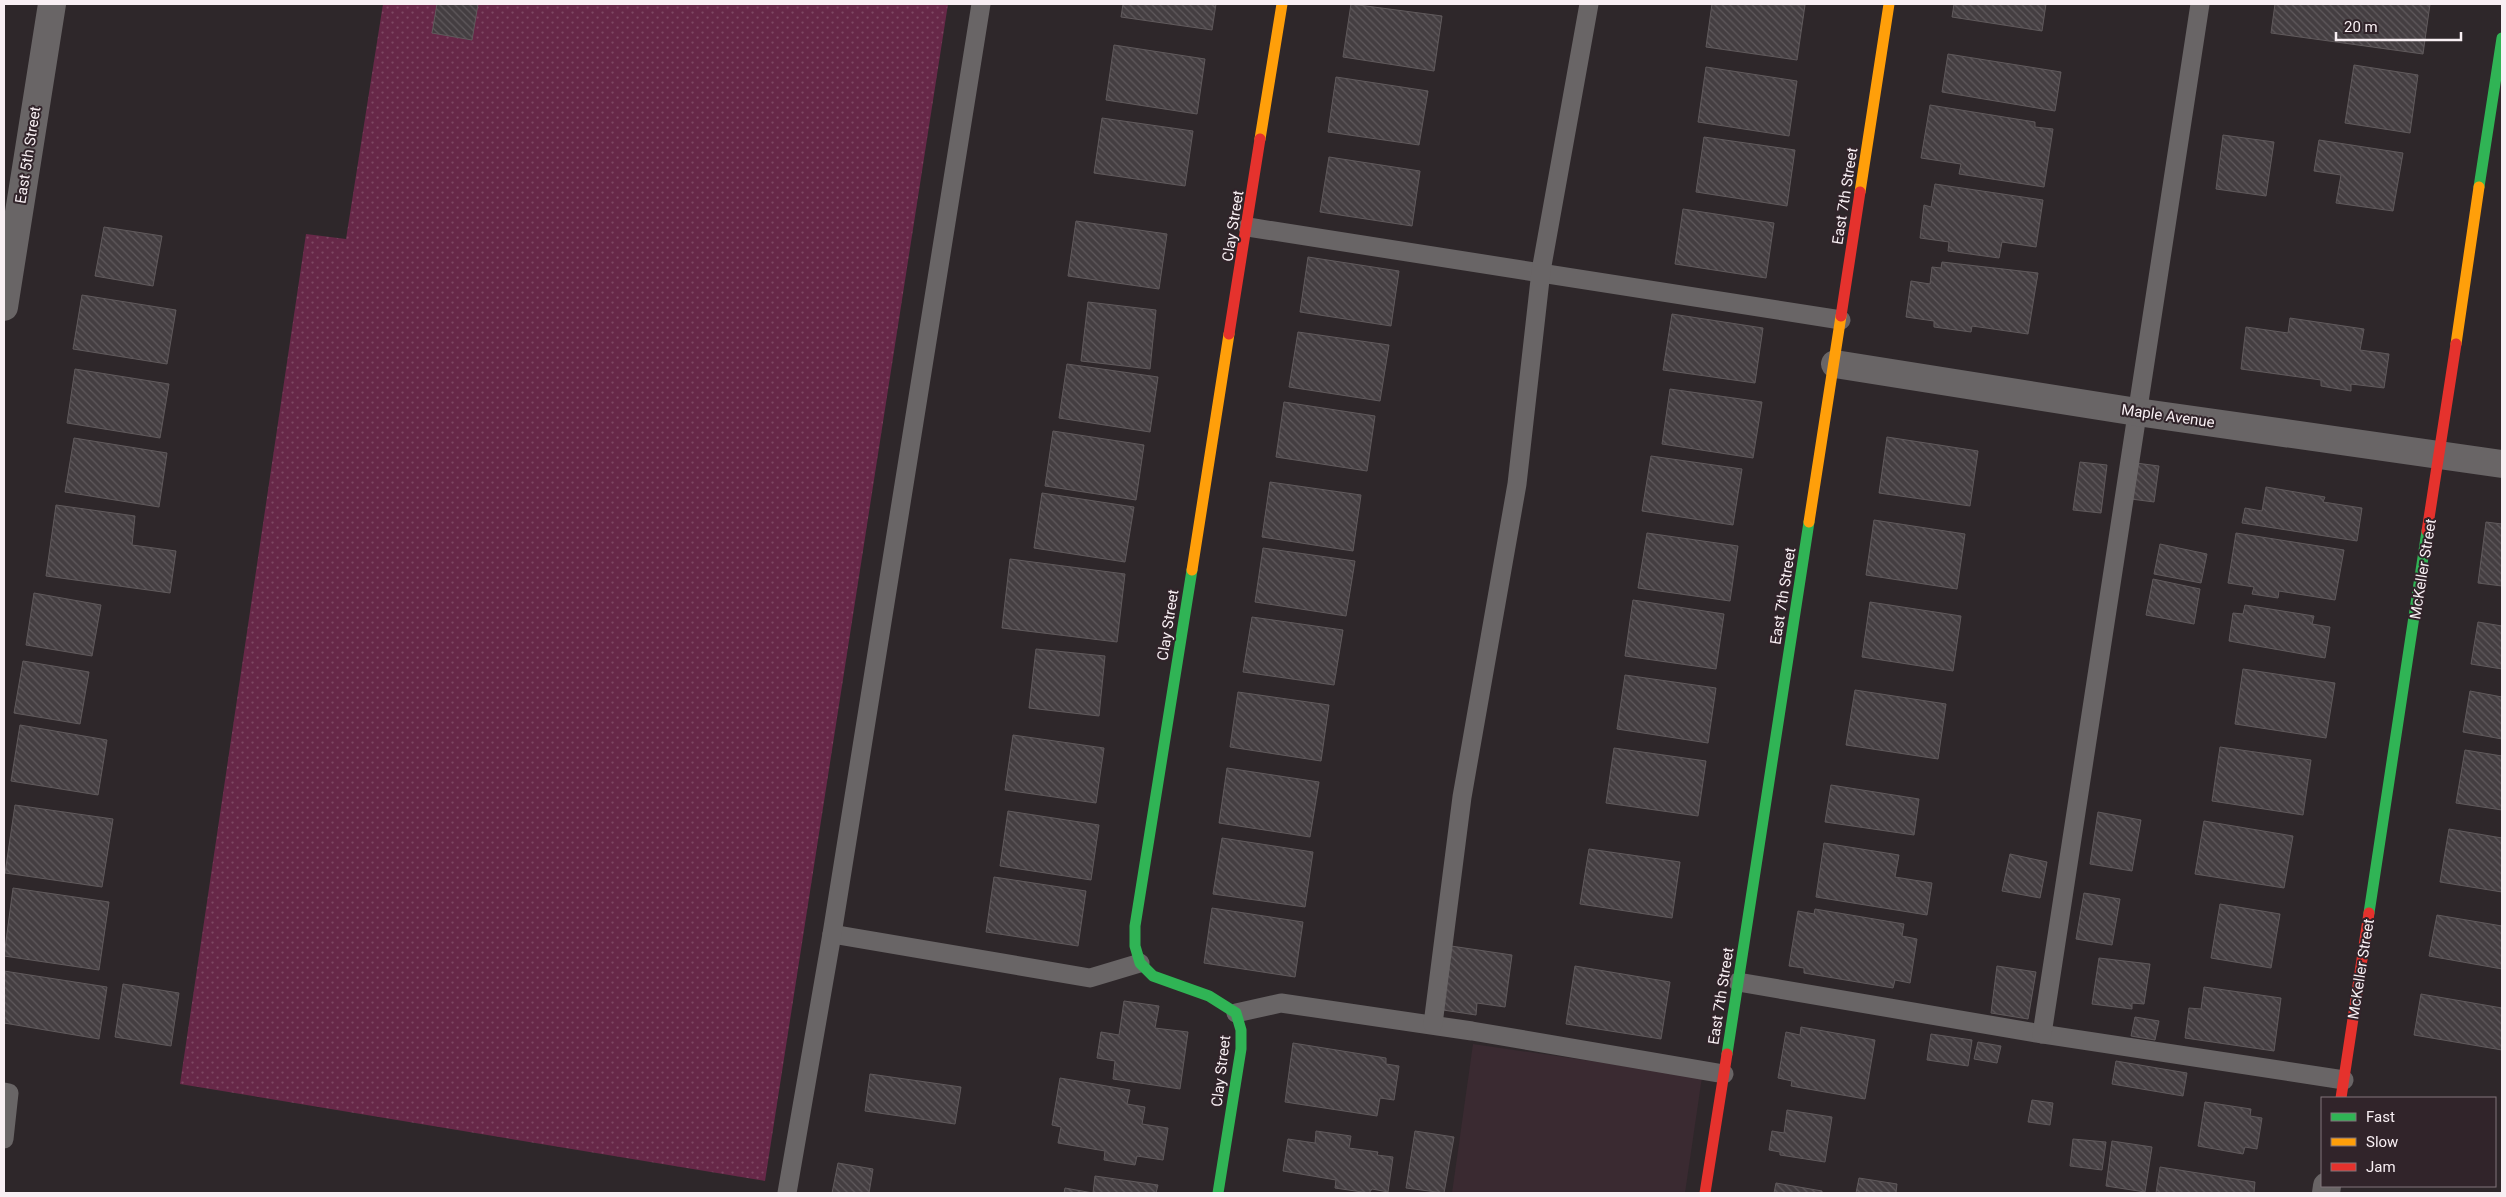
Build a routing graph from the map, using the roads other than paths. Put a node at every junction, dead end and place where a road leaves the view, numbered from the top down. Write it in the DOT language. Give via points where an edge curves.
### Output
graph roads {
  1 [pos="52,4"];
  2 [pos="981,4"];
  3 [pos="1282,4"];
  4 [pos="1589,4"];
  5 [pos="1889,4"];
  6 [pos="2200,4"];
  7 [pos="2502,38"];
  8 [pos="1248,226"];
  9 [pos="1540,271"];
  10 [pos="4,307"];
  11 [pos="1841,320"];
  12 [pos="1834,364"];
  13 [pos="2137,412"];
  14 [pos="2440,456"];
  15 [pos="2502,464"];
  16 [pos="832,934"];
  17 [pos="1140,963"];
  18 [pos="1738,982"];
  19 [pos="1236,1014"];
  20 [pos="1432,1024"];
  21 [pos="2042,1034"];
  22 [pos="1724,1074"];
  23 [pos="2343,1089"];
  24 [pos="4,1092"];
  25 [pos="4,1139"];
  26 [pos="787,1193"];
  27 [pos="1218,1193"];
  28 [pos="1705,1193"];
  1 -- 10 [label="street, East 5th Street"];
  2 -- 16 [label="lane"];
  3 -- 8 [label="street, Clay Street"];
  4 -- 9 [label="lane"];
  5 -- 11 [label="street, East 7th Street"];
  6 -- 13 [label="lane"];
  7 -- 14 [label="street, McKeller Street"];
  8 -- 9 [label="lane"];
  8 -- 17 [label="street, Clay Street" via="1135,926 1135,946"];
  9 -- 11 [label="lane"];
  9 -- 20 [label="lane" via="1517,484 1462,797"];
  11 -- 12 [label="street, East 7th Street"];
  12 -- 13 [label="street, Maple Avenue"];
  12 -- 18 [label="street, East 7th Street"];
  13 -- 14 [label="street, Maple Avenue"];
  13 -- 21 [label="lane"];
  14 -- 15 [label="street, Maple Avenue"];
  14 -- 23 [label="street, McKeller Street"];
  16 -- 17 [label="lane" via="1090,978"];
  16 -- 26 [label="lane"];
  17 -- 19 [label="street" via="1153,976 1209,996"];
  18 -- 21 [label="lane"];
  18 -- 22 [label="street, East 7th Street"];
  19 -- 20 [label="lane" via="1281,1003"];
  19 -- 27 [label="street, Clay Street" via="1241,1030 1241,1049"];
  20 -- 22 [label="lane"];
  21 -- 23 [label="lane"];
  22 -- 28 [label="street, East 7th Street"];
  24 -- 25 [label="lane" via="9,1093"];
}
